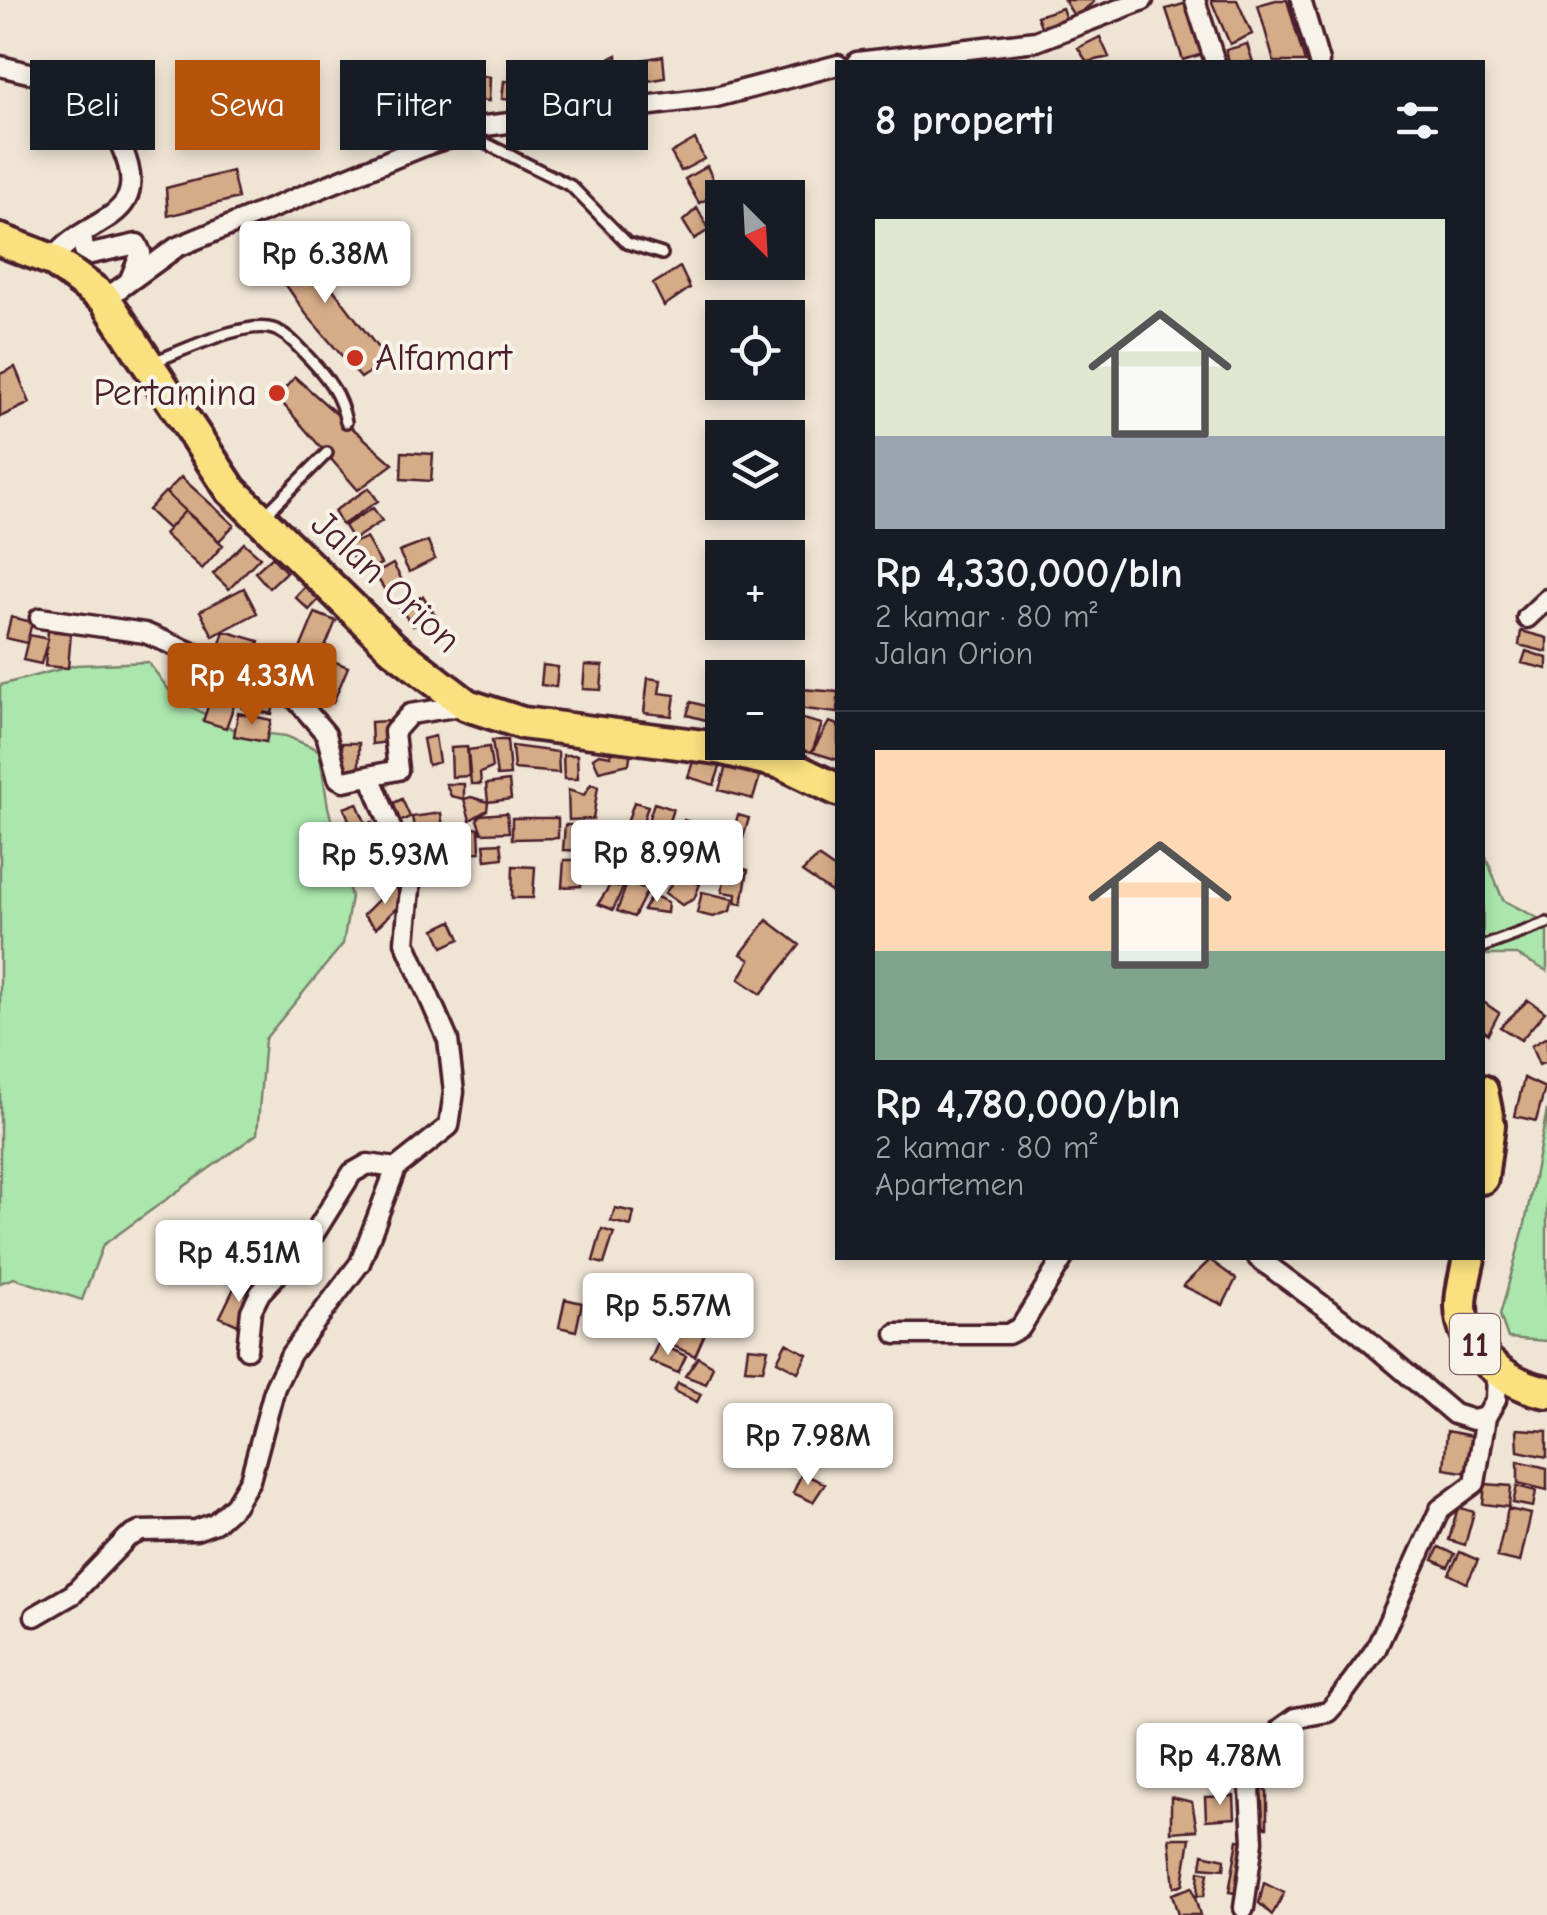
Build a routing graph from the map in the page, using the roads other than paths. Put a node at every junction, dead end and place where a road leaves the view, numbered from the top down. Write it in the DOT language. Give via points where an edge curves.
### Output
graph roads {
  1 [pos="1143,0"];
  2 [pos="1195,0"];
  3 [pos="1301,0"];
  4 [pos="992,56"];
  5 [pos="908,59"];
  6 [pos="1214,60"];
  7 [pos="1318,60"];
  8 [pos="0,66"];
  9 [pos="835,66"];
  10 [pos="486,126"];
  11 [pos="486,143"];
  12 [pos="417,150"];
  13 [pos="82,234"];
  14 [pos="0,240"];
  15 [pos="662,254"];
  16 [pos="52,260"];
  17 [pos="130,279"];
  18 [pos="105,299"];
  19 [pos="148,364"];
  20 [pos="346,422"];
  21 [pos="327,453"];
  22 [pos="260,520"];
  23 [pos="1547,600"];
  24 [pos="40,618"];
  25 [pos="1527,618"];
  26 [pos="467,705"];
  27 [pos="371,778"];
  28 [pos="835,789"];
  29 [pos="1547,924"];
  30 [pos="1485,946"];
  31 [pos="1485,1106"];
  32 [pos="1485,1155"];
  33 [pos="396,1168"];
  34 [pos="1062,1260"];
  35 [pos="1261,1260"];
  36 [pos="1469,1260"];
  37 [pos="896,1334"];
  38 [pos="247,1349"];
  39 [pos="1497,1371"];
  40 [pos="1547,1392"];
  41 [pos="1486,1416"];
  42 [pos="35,1616"];
  43 [pos="1244,1908"];
  1 -- 4 [label="street"];
  2 -- 6 [label="street"];
  3 -- 7 [label="street"];
  4 -- 5 [label="street"];
  8 -- 13 [label="street" via="82,91 109,118 132,188 117,212"];
  9 -- 10 [label="street" via="716,97"];
  11 -- 15 [label="lane" via="571,186 627,243"];
  12 -- 17 [label="street" via="177,248"];
  13 -- 16 [label="street"];
  13 -- 17 [label="street" via="91,254 137,244 141,253"];
  14 -- 16 [label="highway, Jalan Orion"];
  16 -- 18 [label="highway, Jalan Orion"];
  17 -- 18 [label="street"];
  18 -- 19 [label="highway, Jalan Orion"];
  19 -- 20 [label="lane" via="252,326 274,329 326,376 341,396"];
  19 -- 22 [label="highway, Jalan Orion" via="219,474"];
  21 -- 22 [label="lane"];
  22 -- 26 [label="highway, Jalan Orion" via="417,670"];
  23 -- 25 [label="street"];
  24 -- 27 [label="street" via="145,632 283,684 326,734 338,778"];
  26 -- 27 [label="street" via="410,714 394,732 398,770"];
  26 -- 28 [label="highway, Jalan Orion" via="522,723 718,748 782,763"];
  27 -- 33 [label="street" via="411,878 405,942 448,1040 454,1092 449,1126"];
  29 -- 30 [label="lane"];
  31 -- 32 [label="highway"];
  33 -- 38 [label="street" via="368,1164 352,1173 312,1237 260,1293 250,1311"];
  33 -- 42 [label="street" via="360,1263 290,1354 250,1480 235,1505 196,1530 141,1531 127,1538 73,1594"];
  34 -- 37 [label="street" via="1021,1327 1008,1334"];
  35 -- 41 [label="street" via="1454,1414"];
  36 -- 39 [label="highway, 11" via="1462,1316"];
  39 -- 40 [label="highway, 11"];
  39 -- 41 [label="street" via="1496,1400"];
  41 -- 43 [label="street" via="1474,1483 1440,1510 1376,1648 1328,1712 1294,1718 1281,1728 1250,1788 1254,1841"];
}
